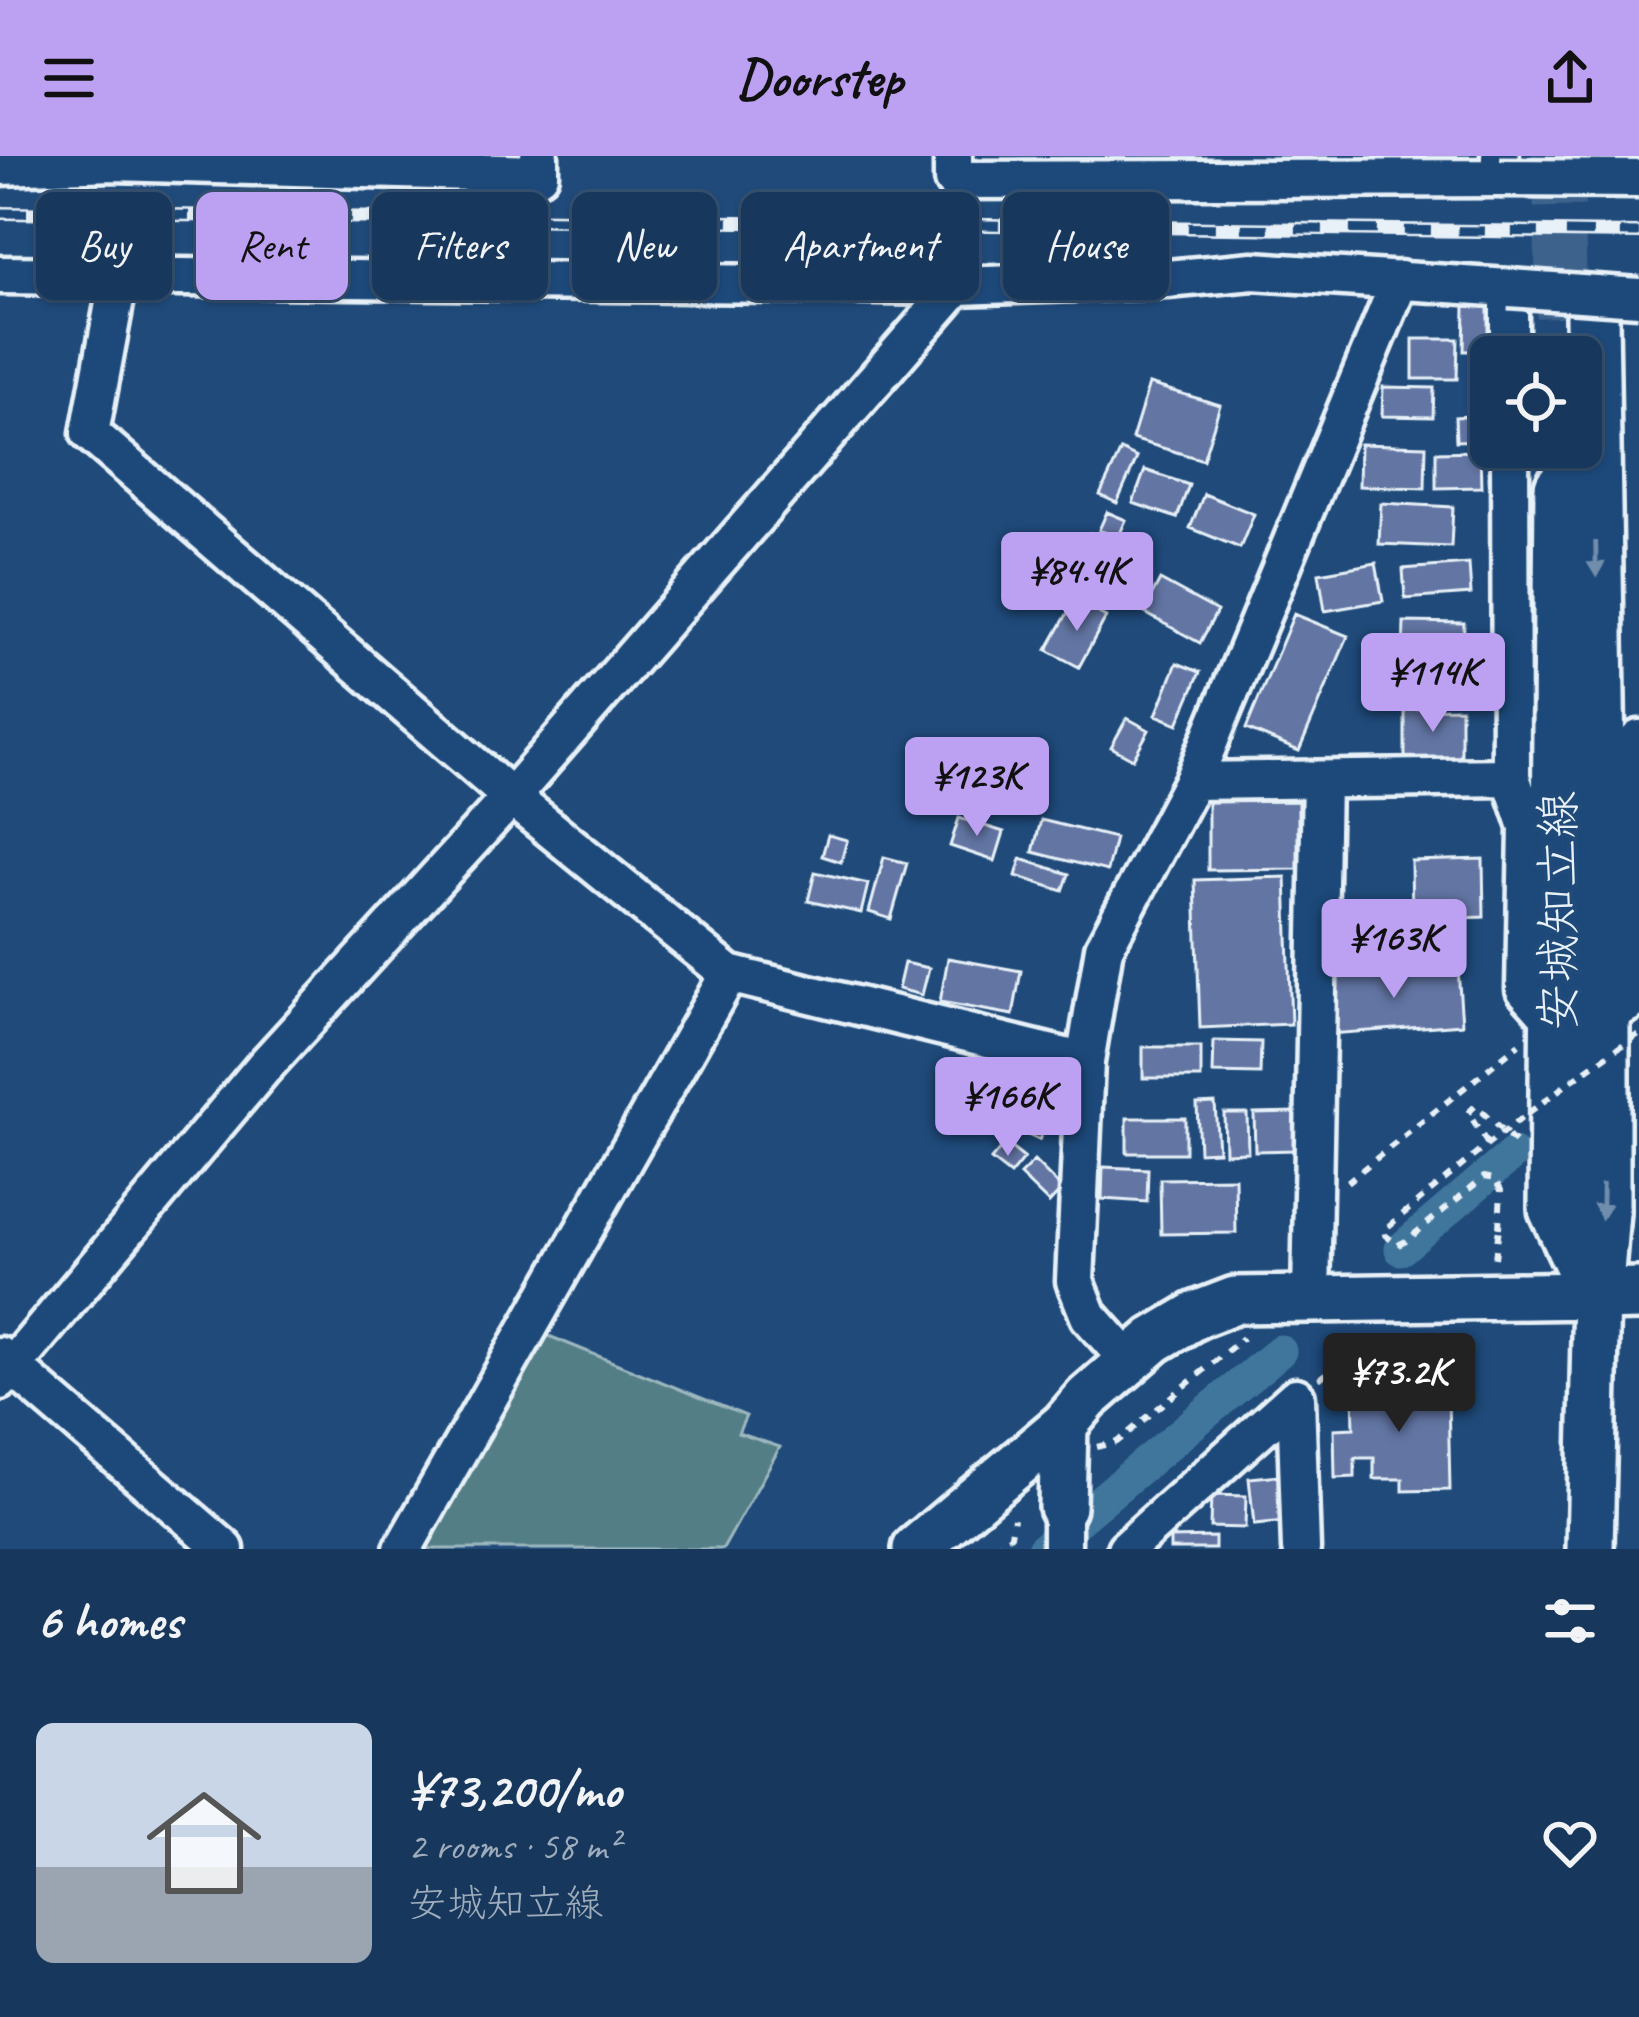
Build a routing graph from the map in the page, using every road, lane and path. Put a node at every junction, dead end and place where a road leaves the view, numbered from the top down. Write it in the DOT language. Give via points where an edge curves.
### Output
graph roads {
  1 [pos="539,156"];
  2 [pos="953,156"];
  3 [pos="113,159"];
  4 [pos="0,166"];
  5 [pos="1500,167"];
  6 [pos="1639,179"];
  7 [pos="0,274"];
  8 [pos="36,275"];
  9 [pos="172,279"];
  10 [pos="1400,280"];
  11 [pos="741,284"];
  12 [pos="979,285"];
  13 [pos="1509,288"];
  14 [pos="1639,297"];
  15 [pos="115,300"];
  16 [pos="946,300"];
  17 [pos="1572,330"];
  18 [pos="1510,336"];
  19 [pos="1510,468"];
  20 [pos="1562,468"];
  21 [pos="1639,739"];
  22 [pos="1511,776"];
  23 [pos="1193,781"];
  24 [pos="1321,781"];
  25 [pos="511,797"];
  26 [pos="1637,946"];
  27 [pos="729,974"];
  28 [pos="1581,1028"];
  29 [pos="1084,1062"];
  30 [pos="1497,1126"];
  31 [pos="1487,1143"];
  32 [pos="1313,1209"];
  33 [pos="1495,1258"];
  34 [pos="1617,1294"];
  35 [pos="1311,1298"];
  36 [pos="1246,1336"];
  37 [pos="1372,1336"];
  38 [pos="1129,1361"];
  39 [pos="4,1368"];
  40 [pos="1296,1397"];
  41 [pos="1076,1437"];
  42 [pos="1014,1515"];
  43 [pos="1062,1528"];
  44 [pos="225,1549"];
  45 [pos="403,1549"];
  46 [pos="916,1549"];
  47 [pos="994,1549"];
  48 [pos="1126,1549"];
  49 [pos="1301,1549"];
  50 [pos="1590,1549"];
  1 -- 3 [label="street" via="539,174"];
  2 -- 5 [label="street" via="953,180"];
  3 -- 4 [label="street"];
  5 -- 6 [label="street, bridge"];
  7 -- 8 [label="street"];
  9 -- 11 [label="street"];
  10 -- 12 [label="street" via="1253,271"];
  10 -- 13 [label="street"];
  10 -- 23 [label="street"];
  13 -- 14 [label="street, bridge"];
  13 -- 18 [label="street"];
  15 -- 25 [label="street" via="90,433"];
  16 -- 25 [label="street"];
  17 -- 28 [label="main road, 安城知立線, one-way"];
  19 -- 22 [label="street"];
  20 -- 28 [label="main road, 安城知立線"];
  21 -- 26 [label="street" via="1630,757"];
  22 -- 24 [label="street"];
  22 -- 28 [label="street" via="1528,827 1525,988"];
  23 -- 24 [label="street"];
  23 -- 29 [label="street" via="1104,948"];
  24 -- 32 [label="street"];
  25 -- 27 [label="street"];
  25 -- 39 [label="street"];
  26 -- 28 [label="street" via="1632,1000"];
  27 -- 29 [label="street"];
  27 -- 45 [label="street"];
  28 -- 31 [label="path, bridge" via="1566,1082"];
  28 -- 32 [label="path"];
  28 -- 34 [label="main road, 安城知立線"];
  29 -- 38 [label="street" via="1075,1281 1089,1316"];
  30 -- 31 [label="path" via="1475,1106 1468,1113"];
  31 -- 33 [label="path, bridge" via="1384,1235 1398,1245 1484,1177 1494,1179 1501,1190"];
  32 -- 35 [label="street"];
  34 -- 35 [label="street"];
  34 -- 50 [label="street"];
  35 -- 38 [label="street" via="1235,1300 1196,1315"];
  36 -- 41 [label="path" via="1118,1442"];
  37 -- 40 [label="path"];
  38 -- 41 [label="street" via="1087,1398"];
  39 -- 44 [label="street"];
  40 -- 48 [label="street"];
  40 -- 49 [label="street"];
  41 -- 43 [label="street"];
  41 -- 46 [label="street"];
  42 -- 47 [label="path" via="1011,1535"];
}
